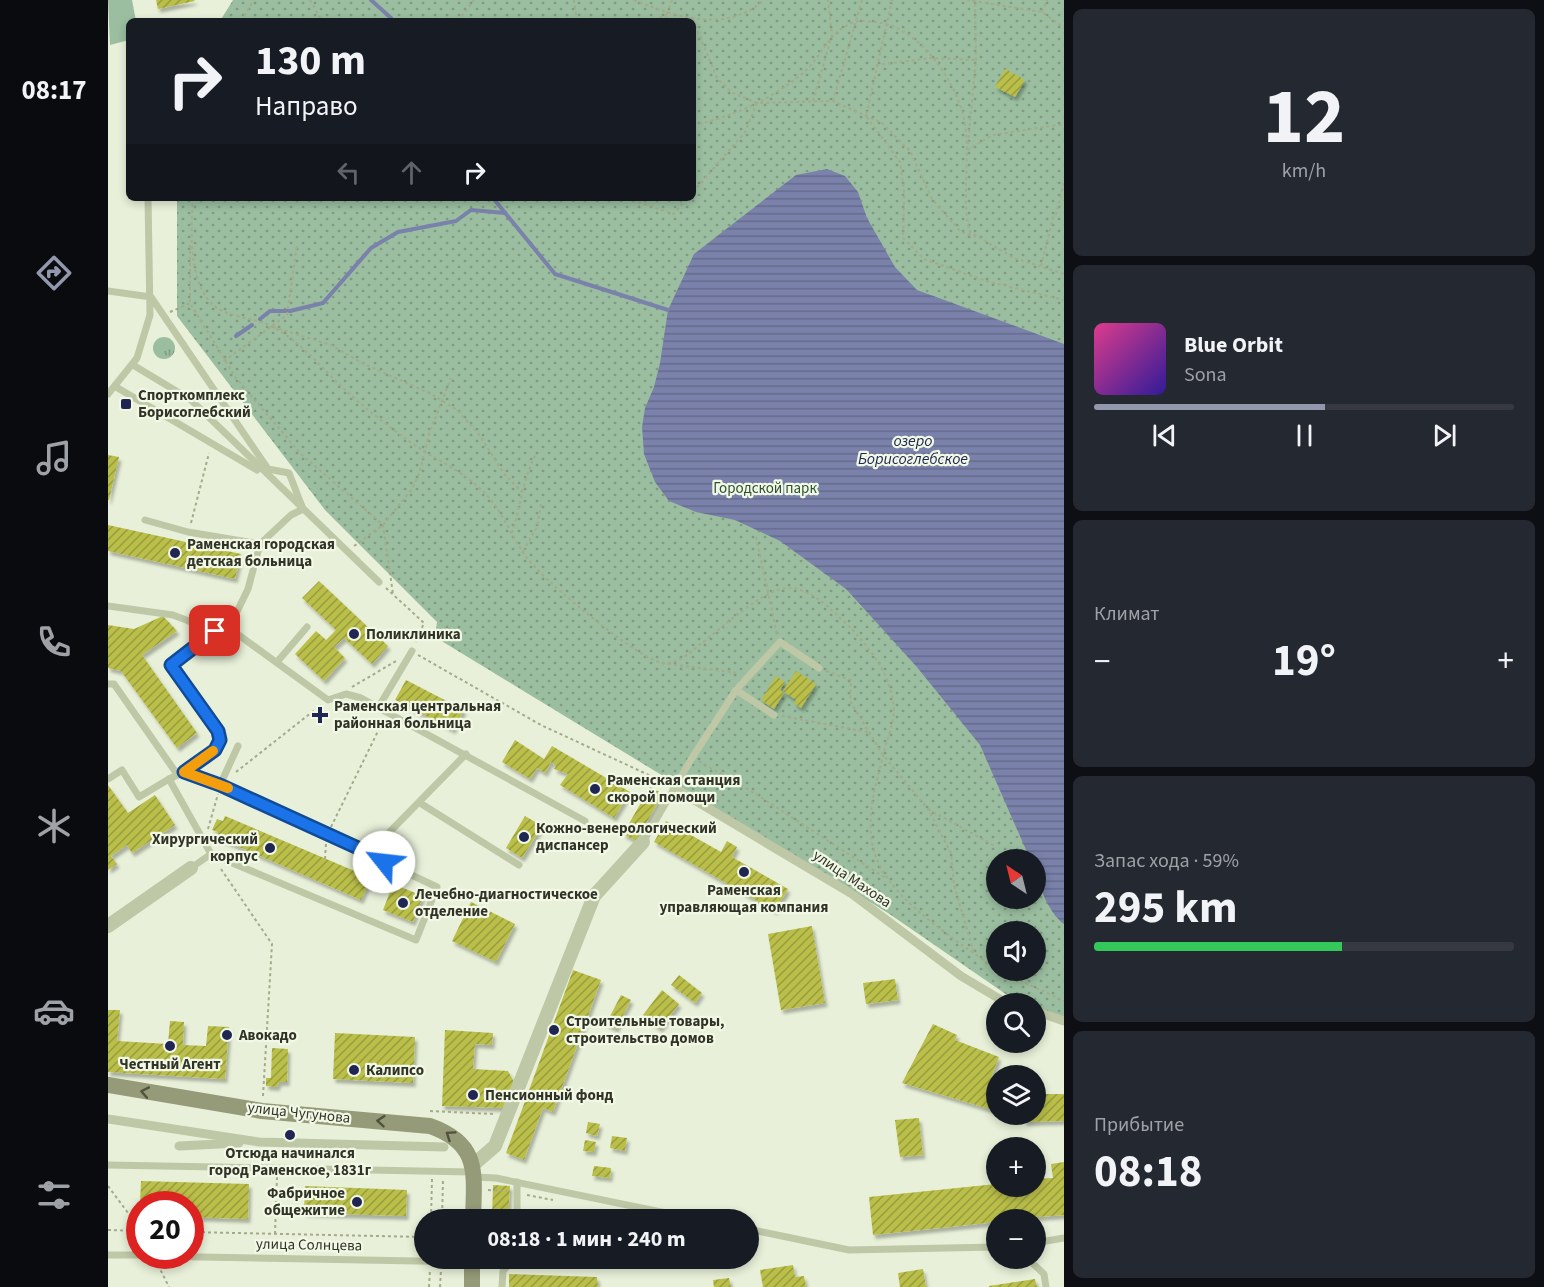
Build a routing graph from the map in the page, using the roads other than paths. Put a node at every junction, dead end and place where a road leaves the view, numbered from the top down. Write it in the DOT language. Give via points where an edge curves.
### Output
graph roads {
  1 [pos="148,201"];
  2 [pos="108,291"];
  3 [pos="151,297"];
  4 [pos="133,364"];
  5 [pos="116,387"];
  6 [pos="108,394"];
  7 [pos="269,478"];
  8 [pos="303,509"];
  9 [pos="145,520"];
  10 [pos="260,544"];
  11 [pos="379,582"];
  12 [pos="108,606"];
  13 [pos="308,627"];
  14 [pos="229,628"];
  15 [pos="215,631"];
  16 [pos="412,651"];
  17 [pos="278,662"];
  18 [pos="819,668"];
  19 [pos="108,684"];
  20 [pos="736,690"];
  21 [pos="378,708"];
  22 [pos="774,715"];
  23 [pos="238,746"];
  24 [pos="466,754"];
  25 [pos="180,773"];
  26 [pos="108,779"];
  27 [pos="168,779"];
  28 [pos="220,785"];
  29 [pos="674,788"];
  30 [pos="420,803"];
  31 [pos="585,821"];
  32 [pos="643,842"];
  33 [pos="369,853"];
  34 [pos="211,854"];
  35 [pos="519,865"];
  36 [pos="191,868"];
  37 [pos="108,926"];
  38 [pos="990,993"];
  39 [pos="1046,1015"];
  40 [pos="1064,1021"];
  41 [pos="108,1085"];
  42 [pos="108,1119"];
  43 [pos="259,1142"];
  44 [pos="179,1146"];
  45 [pos="444,1147"];
  46 [pos="108,1165"];
  47 [pos="474,1171"];
  48 [pos="517,1182"];
  49 [pos="473,1209"];
  50 [pos="517,1209"];
  51 [pos="647,1209"];
  52 [pos="759,1231"];
  53 [pos="1064,1238"];
  54 [pos="1046,1241"];
  55 [pos="986,1247"];
  56 [pos="108,1255"];
  57 [pos="126,1255"];
  58 [pos="204,1257"];
  59 [pos="414,1261"];
  60 [pos="472,1269"];
  61 [pos="505,1269"];
  62 [pos="1039,1269"];
  63 [pos="472,1287"];
  64 [pos="502,1287"];
  65 [pos="1046,1287"];
  1 -- 3 [label="lane"];
  2 -- 3 [label="lane"];
  3 -- 4 [label="lane" via="146,334"];
  3 -- 8 [label="lane" via="268,469 289,473"];
  4 -- 5 [label="lane"];
  4 -- 7 [label="lane" via="190,400"];
  5 -- 6 [label="lane"];
  5 -- 7 [label="lane"];
  7 -- 8 [label="lane"];
  8 -- 10 [label="lane"];
  8 -- 11 [label="lane"];
  9 -- 10 [label="lane"];
  10 -- 14 [label="lane" via="248,589"];
  12 -- 15 [label="lane" via="173,615"];
  13 -- 17 [label="lane"];
  14 -- 15 [label="lane"];
  14 -- 17 [label="lane"];
  15 -- 25 [label="lane" via="171,665 218,731 220,740 215,750"];
  16 -- 21 [label="lane"];
  17 -- 21 [label="lane" via="328,700 346,693"];
  18 -- 20 [label="lane" via="780,642"];
  19 -- 25 [label="lane" via="114,684"];
  20 -- 22 [label="lane"];
  20 -- 29 [label="lane"];
  21 -- 24 [label="lane"];
  23 -- 28 [label="lane"];
  24 -- 30 [label="lane"];
  24 -- 31 [label="lane"];
  25 -- 27 [label="lane"];
  25 -- 28 [label="lane"];
  26 -- 27 [label="lane" via="122,770 139,797"];
  27 -- 34 [label="lane"];
  28 -- 33 [label="lane"];
  29 -- 32 [label="lane"];
  29 -- 38 [label="street, улица Махова" via="852,894 952,970"];
  30 -- 33 [label="lane"];
  30 -- 35 [label="lane"];
  32 -- 47 [label="street" via="594,896 495,1146"];
  33 -- 34 [label="lane" via="436,886 416,940"];
  34 -- 36 [label="lane"];
  36 -- 37 [label="street"];
  39 -- 40 [label="street"];
  47 -- 41 [label="main road, улица Чугунова, one-way" via="468,1151 447,1132 430,1126 262,1111"];
  42 -- 43 [label="street"];
  43 -- 44 [label="street"];
  43 -- 45 [label="street"];
  46 -- 47 [label="lane"];
  47 -- 48 [label="lane"];
  47 -- 49 [label="main road"];
  48 -- 50 [label="lane"];
  48 -- 51 [label="lane"];
  52 -- 55 [label="lane" via="849,1250"];
  53 -- 54 [label="lane"];
  56 -- 57 [label="lane"];
  58 -- 59 [label="lane, улица Солнцева"];
  60 -- 63 [label="main road"];
  61 -- 64 [label="lane"];
  62 -- 65 [label="lane" via="1044,1274"];
}
